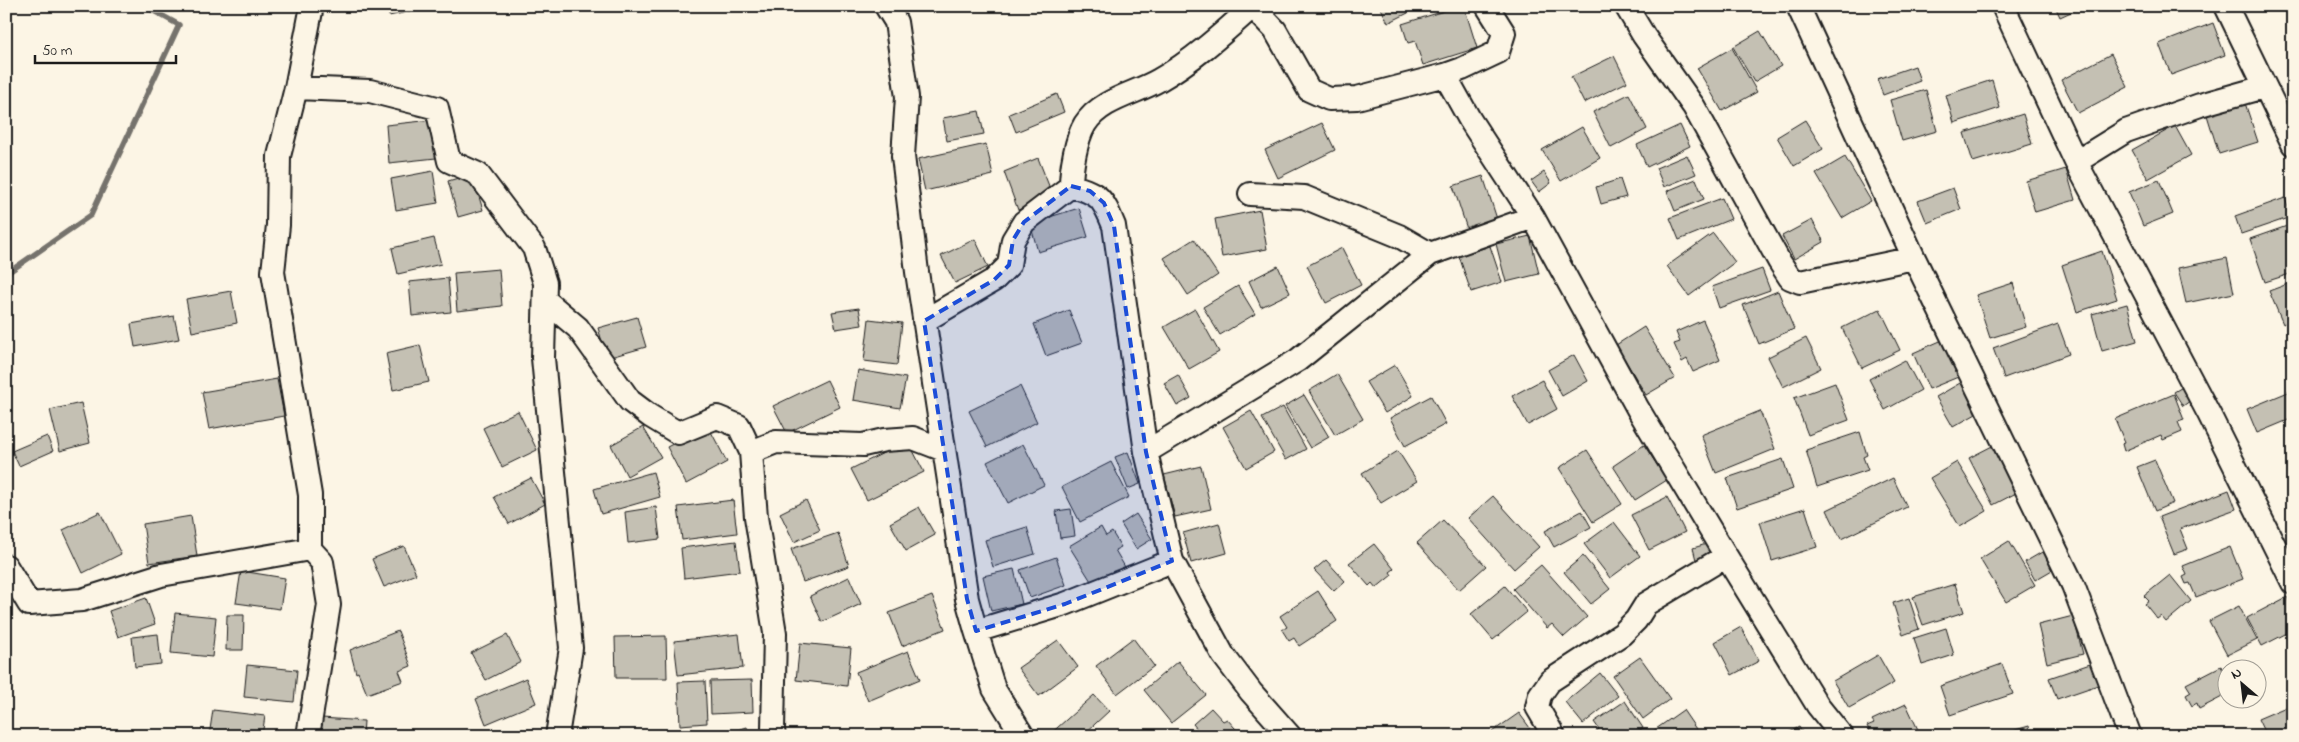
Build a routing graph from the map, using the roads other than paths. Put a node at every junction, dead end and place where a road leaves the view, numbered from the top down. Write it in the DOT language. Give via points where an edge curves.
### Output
graph roads {
  1 [pos="312,6"];
  2 [pos="886,6"];
  3 [pos="1252,6"];
  4 [pos="1487,6"];
  5 [pos="1626,6"];
  6 [pos="1798,6"];
  7 [pos="2003,6"];
  8 [pos="2226,6"];
  9 [pos="1445,75"];
  10 [pos="2264,87"];
  11 [pos="296,88"];
  12 [pos="2293,144"];
  13 [pos="2076,162"];
  14 [pos="1071,186"];
  15 [pos="1250,194"];
  16 [pos="1533,217"];
  17 [pos="1430,254"];
  18 [pos="1914,258"];
  19 [pos="544,300"];
  20 [pos="924,321"];
  21 [pos="944,450"];
  22 [pos="751,452"];
  23 [pos="1146,452"];
  24 [pos="310,549"];
  25 [pos="1726,556"];
  26 [pos="1172,561"];
  27 [pos="6,566"];
  28 [pos="2293,584"];
  29 [pos="976,631"];
  30 [pos="308,736"];
  31 [pos="557,736"];
  32 [pos="774,736"];
  33 [pos="1023,736"];
  34 [pos="1290,736"];
  35 [pos="1554,736"];
  36 [pos="1842,736"];
  37 [pos="2130,736"];
  1 -- 11 [label="street"];
  2 -- 20 [label="street" via="896,22 907,97 903,156"];
  3 -- 9 [label="street" via="1275,30 1309,90 1329,99 1357,98"];
  3 -- 14 [label="street" via="1196,56 1159,80 1100,108 1085,124 1071,167"];
  4 -- 9 [label="street" via="1504,33 1498,52"];
  5 -- 18 [label="street" via="1694,107 1790,278 1800,282"];
  6 -- 18 [label="street"];
  7 -- 13 [label="street"];
  8 -- 10 [label="street"];
  9 -- 16 [label="street"];
  10 -- 12 [label="street"];
  10 -- 13 [label="street" via="2126,131"];
  11 -- 19 [label="street" via="370,91 436,108 449,161 478,174 534,248 545,283"];
  11 -- 24 [label="street" via="279,156 278,225 273,272 310,495"];
  13 -- 28 [label="street" via="2209,414"];
  14 -- 20 [label="street" via="1024,222 1014,240 1009,265 994,280"];
  14 -- 23 [label="street" via="1090,191 1104,203 1114,226"];
  15 -- 17 [label="street" via="1304,197 1399,236"];
  16 -- 17 [label="street"];
  16 -- 25 [label="street" via="1638,409"];
  17 -- 23 [label="street" via="1298,360"];
  18 -- 37 [label="street" via="2073,585"];
  19 -- 22 [label="street" via="578,328 630,401 650,416 678,433 717,418 740,426"];
  19 -- 31 [label="street" via="543,358 571,648"];
  20 -- 21 [label="street"];
  21 -- 22 [label="street" via="913,438 863,444 776,442"];
  21 -- 29 [label="street" via="967,599"];
  22 -- 32 [label="street" via="756,517 775,632"];
  23 -- 26 [label="street"];
  24 -- 27 [label="street" via="161,575 82,600 29,604"];
  24 -- 30 [label="street" via="322,562 329,605"];
  25 -- 35 [label="street" via="1646,604 1622,634 1550,681 1540,694 1537,707"];
  25 -- 36 [label="street" via="1818,706"];
  26 -- 29 [label="street" via="1065,604"];
  26 -- 34 [label="street" via="1223,654"];
  29 -- 33 [label="street" via="994,689"];
}
